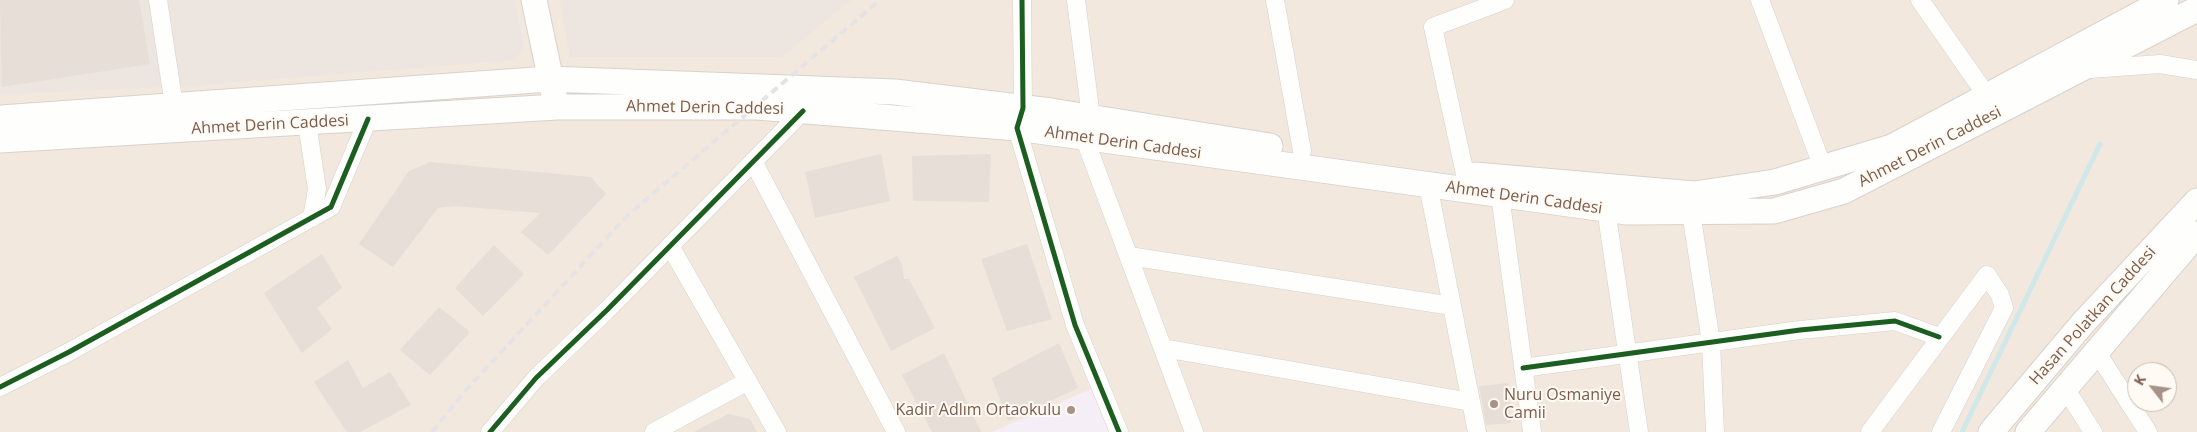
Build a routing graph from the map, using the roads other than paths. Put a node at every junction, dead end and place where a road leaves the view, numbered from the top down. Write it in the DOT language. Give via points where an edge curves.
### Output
graph roads {
  1 [pos="158,0"];
  2 [pos="534,0"];
  3 [pos="1022,0"];
  4 [pos="1076,0"];
  5 [pos="1275,0"];
  6 [pos="1505,0"];
  7 [pos="1760,0"];
  8 [pos="1920,0"];
  9 [pos="2166,0"];
  10 [pos="2197,9"];
  11 [pos="2078,70"];
  12 [pos="2197,70"];
  13 [pos="549,80"];
  14 [pos="1986,96"];
  15 [pos="174,106"];
  16 [pos="557,108"];
  17 [pos="803,110"];
  18 [pos="0,118"];
  19 [pos="1020,118"];
  20 [pos="368,119"];
  21 [pos="306,123"];
  22 [pos="1087,127"];
  23 [pos="0,140"];
  24 [pos="1302,151"];
  25 [pos="753,161"];
  26 [pos="1823,168"];
  27 [pos="1465,174"];
  28 [pos="1428,185"];
  29 [pos="1500,195"];
  30 [pos="2197,201"];
  31 [pos="1606,209"];
  32 [pos="1691,212"];
  33 [pos="312,218"];
  34 [pos="2197,234"];
  35 [pos="670,246"];
  36 [pos="1129,256"];
  37 [pos="1452,306"];
  38 [pos="1939,337"];
  39 [pos="1710,342"];
  40 [pos="1163,348"];
  41 [pos="2096,351"];
  42 [pos="1626,354"];
  43 [pos="1524,368"];
  44 [pos="748,381"];
  45 [pos="0,387"];
  46 [pos="2065,388"];
  47 [pos="1471,402"];
  48 [pos="491,432"];
  49 [pos="654,432"];
  50 [pos="777,432"];
  51 [pos="896,432"];
  52 [pos="1119,432"];
  53 [pos="1194,432"];
  54 [pos="1477,432"];
  55 [pos="1532,432"];
  56 [pos="1639,432"];
  57 [pos="1715,432"];
  58 [pos="1870,432"];
  59 [pos="1941,432"];
  60 [pos="1991,432"];
  61 [pos="2028,432"];
  62 [pos="2093,432"];
  63 [pos="2148,432"];
  1 -- 15 [label="street"];
  2 -- 13 [label="main road"];
  3 -- 19 [label="street"];
  4 -- 22 [label="street"];
  5 -- 24 [label="street"];
  6 -- 27 [label="street" via="1433,27"];
  7 -- 26 [label="street"];
  8 -- 14 [label="street"];
  9 -- 14 [label="main road, Ahmet Derin Caddesi"];
  10 -- 11 [label="main road, Ahmet Derin Caddesi"];
  11 -- 12 [label="street" via="2160,64"];
  11 -- 32 [label="main road, Ahmet Derin Caddesi" via="1844,191 1774,211"];
  13 -- 15 [label="main road, Ahmet Derin Caddesi"];
  13 -- 16 [label="main road"];
  13 -- 19 [label="main road, Ahmet Derin Caddesi" via="895,92"];
  14 -- 26 [label="main road, Ahmet Derin Caddesi" via="1892,148"];
  15 -- 18 [label="main road, Ahmet Derin Caddesi"];
  16 -- 17 [label="main road, Ahmet Derin Caddesi" via="757,107"];
  16 -- 20 [label="main road, Ahmet Derin Caddesi"];
  17 -- 19 [label="main road, Ahmet Derin Caddesi"];
  17 -- 25 [label="street"];
  19 -- 22 [label="main road, Ahmet Derin Caddesi"];
  19 -- 52 [label="street" via="1075,325"];
  20 -- 21 [label="main road, Ahmet Derin Caddesi"];
  20 -- 33 [label="street" via="331,207"];
  21 -- 23 [label="main road, Ahmet Derin Caddesi"];
  21 -- 33 [label="street" via="317,188"];
  22 -- 24 [label="main road, Ahmet Derin Caddesi"];
  22 -- 28 [label="main road, Ahmet Derin Caddesi"];
  22 -- 36 [label="street"];
  24 -- 27 [label="main road, Ahmet Derin Caddesi"];
  25 -- 35 [label="street"];
  25 -- 51 [label="street"];
  26 -- 27 [label="main road, Ahmet Derin Caddesi" via="1775,182 1694,194"];
  28 -- 29 [label="main road, Ahmet Derin Caddesi"];
  28 -- 37 [label="street"];
  29 -- 31 [label="main road, Ahmet Derin Caddesi"];
  29 -- 43 [label="street"];
  30 -- 60 [label="main road, Hasan Polatkan Caddesi" via="2083,323"];
  31 -- 32 [label="main road, Ahmet Derin Caddesi"];
  31 -- 42 [label="street"];
  32 -- 39 [label="street"];
  33 -- 45 [label="street"];
  34 -- 41 [label="main road, Hasan Polatkan Caddesi"];
  35 -- 44 [label="street"];
  35 -- 48 [label="street" via="536,378"];
  36 -- 37 [label="street"];
  36 -- 40 [label="street"];
  37 -- 47 [label="street"];
  38 -- 39 [label="street" via="1896,321"];
  38 -- 58 [label="street"];
  38 -- 59 [label="street" via="1987,275 2004,308"];
  39 -- 42 [label="street"];
  39 -- 57 [label="street"];
  40 -- 47 [label="street"];
  40 -- 53 [label="street"];
  41 -- 46 [label="main road, Hasan Polatkan Caddesi"];
  41 -- 63 [label="street"];
  42 -- 43 [label="street"];
  42 -- 56 [label="street"];
  43 -- 55 [label="street"];
  44 -- 49 [label="street"];
  44 -- 50 [label="street"];
  46 -- 61 [label="main road, Hasan Polatkan Caddesi"];
  46 -- 62 [label="street"];
  47 -- 54 [label="street"];
}
